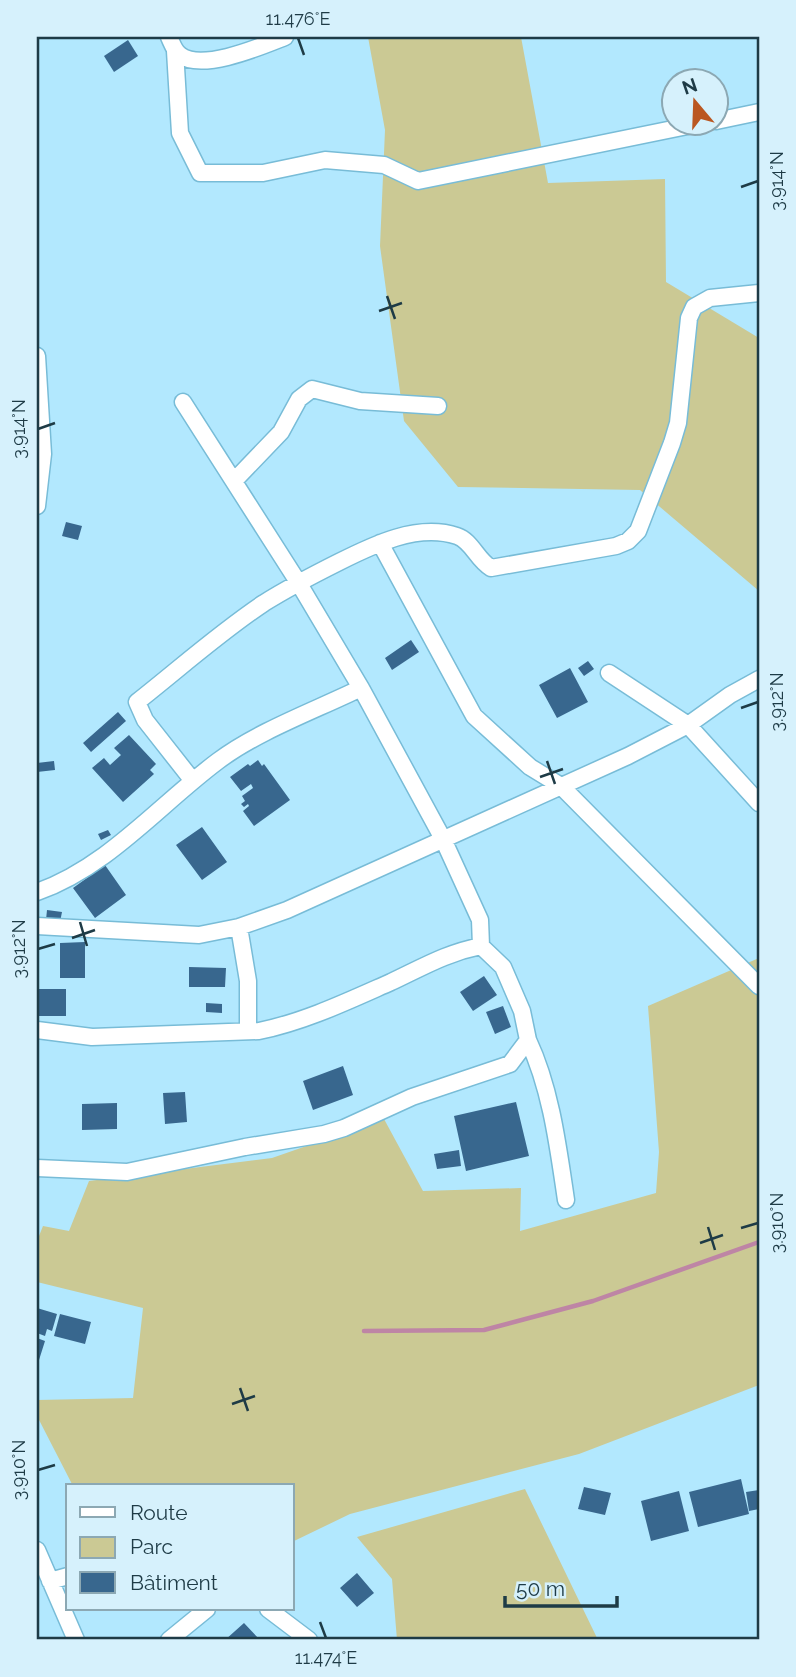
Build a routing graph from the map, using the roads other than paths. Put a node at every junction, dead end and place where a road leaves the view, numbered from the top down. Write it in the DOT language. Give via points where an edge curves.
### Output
graph roads {
  1 [pos="285,37"];
  2 [pos="172,44"];
  3 [pos="759,112"];
  4 [pos="730,118"];
  5 [pos="660,132"];
  6 [pos="759,293"];
  7 [pos="37,356"];
  8 [pos="183,402"];
  9 [pos="439,406"];
  10 [pos="40,454"];
  11 [pos="234,481"];
  12 [pos="37,506"];
  13 [pos="380,543"];
  14 [pos="298,582"];
  15 [pos="609,673"];
  16 [pos="759,679"];
  17 [pos="361,688"];
  18 [pos="688,725"];
  19 [pos="193,781"];
  20 [pos="561,786"];
  21 [pos="759,803"];
  22 [pos="443,839"];
  23 [pos="37,892"];
  24 [pos="37,926"];
  25 [pos="239,927"];
  26 [pos="481,946"];
  27 [pos="759,986"];
  28 [pos="37,1030"];
  29 [pos="248,1031"];
  30 [pos="528,1040"];
  31 [pos="37,1168"];
  32 [pos="566,1200"];
  33 [pos="37,1550"];
  34 [pos="66,1577"];
  35 [pos="50,1581"];
  36 [pos="206,1610"];
  37 [pos="269,1610"];
  38 [pos="76,1640"];
  39 [pos="169,1640"];
  40 [pos="309,1640"];
  1 -- 2 [label="street" via="222,59 189,60"];
  2 -- 5 [label="street" via="180,133 200,173 262,173 324,160 384,165 418,181"];
  3 -- 4 [label="street"];
  6 -- 13 [label="street" via="710,298 694,307 675,433 638,531 628,541 491,568 469,543 445,533"];
  7 -- 10 [label="street"];
  8 -- 11 [label="street"];
  9 -- 11 [label="street" via="360,401 312,389 299,399 281,432"];
  10 -- 12 [label="street"];
  11 -- 14 [label="street"];
  13 -- 14 [label="street"];
  13 -- 20 [label="street" via="474,716 530,767"];
  14 -- 17 [label="street"];
  14 -- 19 [label="street" via="231,626 137,702 145,720"];
  15 -- 18 [label="street"];
  16 -- 18 [label="street"];
  17 -- 19 [label="street" via="248,743"];
  17 -- 22 [label="street"];
  18 -- 20 [label="street"];
  18 -- 21 [label="street"];
  19 -- 23 [label="street" via="112,849 73,876"];
  20 -- 22 [label="street"];
  20 -- 27 [label="street"];
  22 -- 25 [label="street"];
  22 -- 26 [label="street" via="480,920"];
  24 -- 25 [label="street" via="200,935"];
  25 -- 29 [label="street" via="247,971"];
  26 -- 29 [label="street" via="455,951 298,1021"];
  26 -- 30 [label="street" via="503,967"];
  28 -- 29 [label="street" via="92,1037"];
  30 -- 31 [label="street" via="510,1064 412,1097 324,1134 127,1172"];
  30 -- 32 [label="street" via="541,1067"];
  33 -- 35 [label="street"];
  34 -- 35 [label="street"];
  35 -- 38 [label="street"];
  36 -- 39 [label="street"];
  37 -- 40 [label="street"];
}
